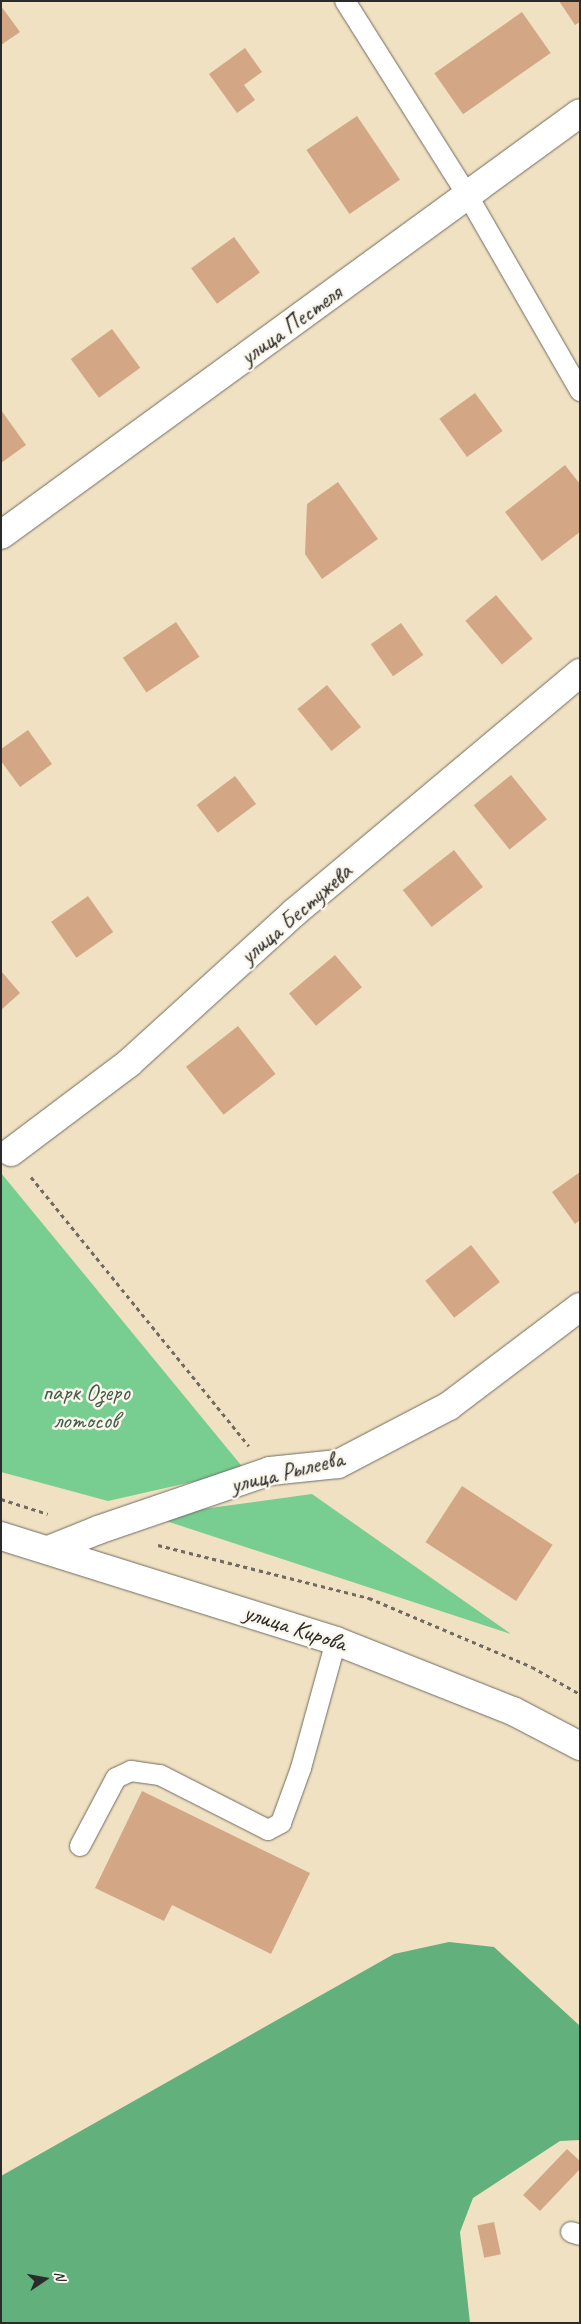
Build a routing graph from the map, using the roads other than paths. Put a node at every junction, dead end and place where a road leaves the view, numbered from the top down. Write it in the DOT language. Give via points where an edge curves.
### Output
graph roads {
  1 [pos="345,1"];
  2 [pos="580,113"];
  3 [pos="468,196"];
  4 [pos="580,391"];
  5 [pos="1,535"];
  6 [pos="580,673"];
  7 [pos="6,1147"];
  8 [pos="580,1307"];
  9 [pos="1,1536"];
  10 [pos="51,1550"];
  11 [pos="336,1641"];
  12 [pos="580,1746"];
  13 [pos="80,1846"];
  1 -- 3 [label="lane"];
  2 -- 3 [label="street, улица Пестеля"];
  3 -- 4 [label="lane"];
  3 -- 5 [label="street, улица Пестеля"];
  6 -- 7 [label="street, улица Бестужева" via="295,912 129,1063"];
  8 -- 10 [label="street, улица Рылеева" via="449,1406 338,1464 270,1471 98,1530"];
  9 -- 10 [label="street, улица Кирова"];
  10 -- 11 [label="street, улица Кирова"];
  11 -- 12 [label="street, улица Кирова" via="513,1711"];
  11 -- 13 [label="lane" via="301,1768 281,1823 268,1830 160,1775 132,1771 116,1778"];
}
